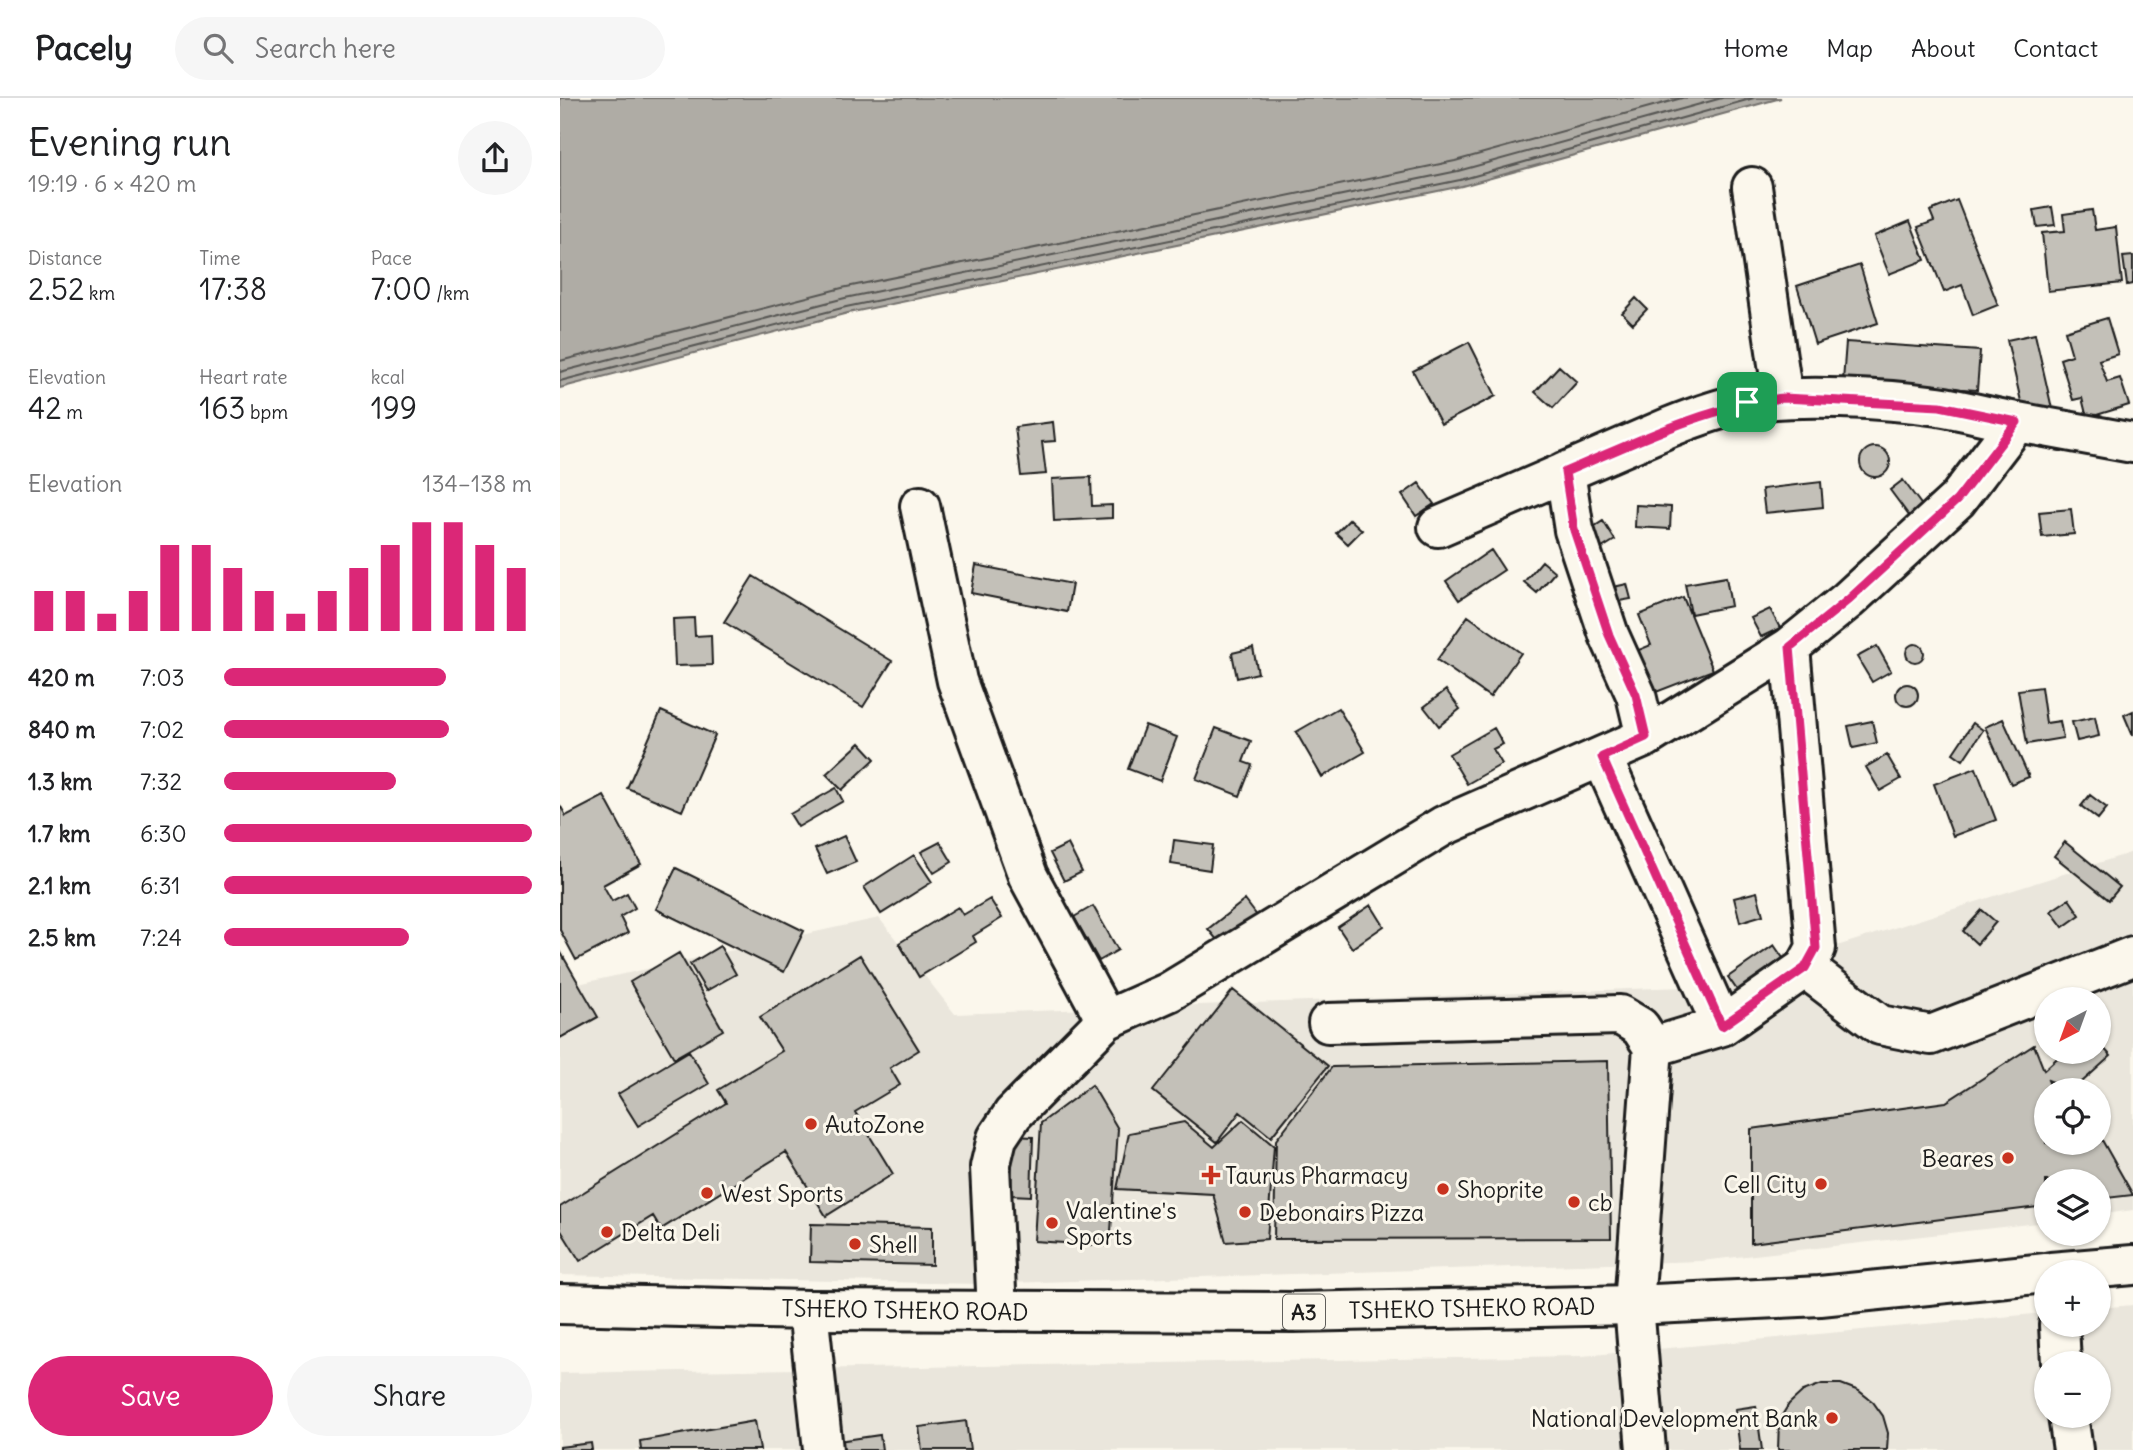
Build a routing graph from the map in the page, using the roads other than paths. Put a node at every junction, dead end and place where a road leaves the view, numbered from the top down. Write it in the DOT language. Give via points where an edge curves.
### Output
graph roads {
  1 [pos="1752,187"];
  2 [pos="1783,398"];
  3 [pos="2017,422"];
  4 [pos="2133,443"];
  5 [pos="1565,472"];
  6 [pos="920,506"];
  7 [pos="1438,527"];
  8 [pos="1790,647"];
  9 [pos="1646,737"];
  10 [pos="1602,757"];
  11 [pos="2133,956"];
  12 [pos="1805,968"];
  13 [pos="1106,1020"];
  14 [pos="1328,1023"];
  15 [pos="1722,1026"];
  16 [pos="1653,1047"];
  17 [pos="2133,1265"];
  18 [pos="2111,1267"];
  19 [pos="2034,1274"];
  20 [pos="560,1304"];
  21 [pos="1634,1305"];
  22 [pos="808,1310"];
  23 [pos="997,1311"];
  24 [pos="2070,1428"];
  25 [pos="823,1450"];
  26 [pos="1646,1450"];
  27 [pos="2073,1450"];
  1 -- 2 [label="main road"];
  2 -- 3 [label="main road" via="1940,406"];
  2 -- 5 [label="main road" via="1706,413"];
  3 -- 4 [label="main road"];
  3 -- 8 [label="main road" via="1957,500"];
  5 -- 7 [label="main road"];
  5 -- 9 [label="main road" via="1574,530 1609,635 1636,695"];
  6 -- 13 [label="main road" via="957,681 1028,876"];
  8 -- 9 [label="main road"];
  8 -- 12 [label="main road" via="1816,930 1816,948"];
  9 -- 10 [label="main road"];
  10 -- 13 [label="main road" via="1443,826 1169,992"];
  10 -- 15 [label="main road"];
  11 -- 12 [label="main road" via="1931,1035 1880,1024"];
  12 -- 15 [label="main road"];
  13 -- 23 [label="main road" via="1013,1114 997,1138 990,1167"];
  14 -- 16 [label="main road" via="1620,1015 1640,1027"];
  15 -- 16 [label="main road"];
  16 -- 21 [label="main road"];
  17 -- 18 [label="main road"];
  19 -- 21 [label="main road, TSHEKO TSHEKO ROAD / A3" via="1820,1296"];
  20 -- 22 [label="main road, TSHEKO TSHEKO ROAD / A3"];
  21 -- 23 [label="main road, TSHEKO TSHEKO ROAD / A3" via="1294,1312"];
  21 -- 26 [label="main road"];
  22 -- 23 [label="main road, TSHEKO TSHEKO ROAD / A3"];
  22 -- 25 [label="main road"];
  24 -- 27 [label="main road"];
}
